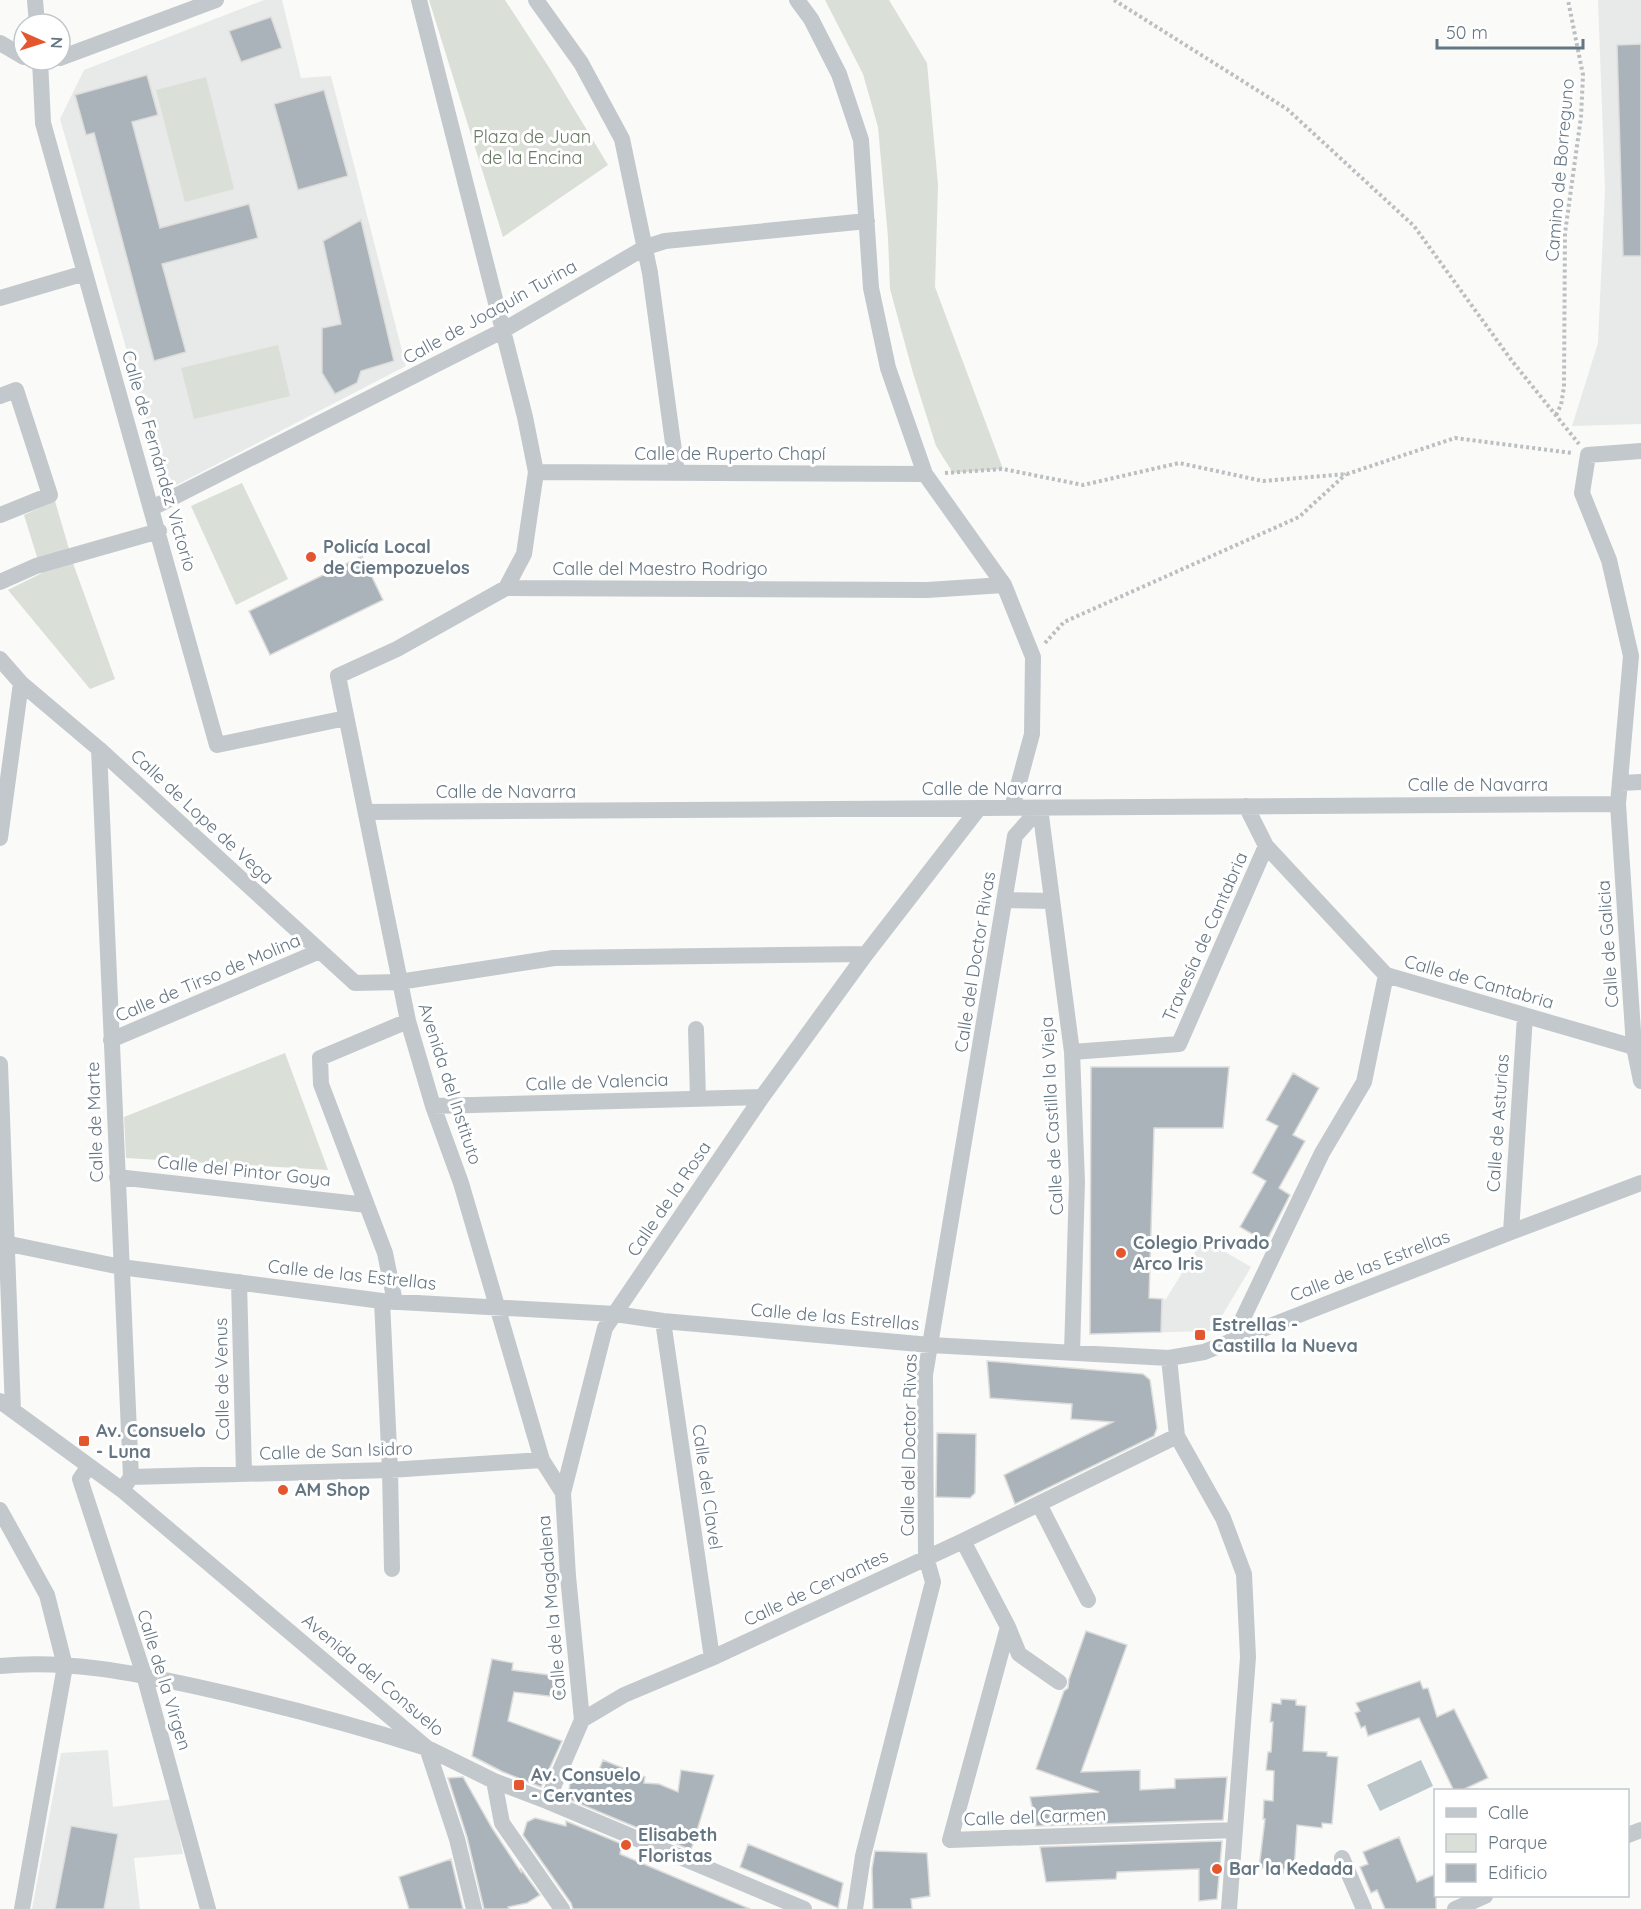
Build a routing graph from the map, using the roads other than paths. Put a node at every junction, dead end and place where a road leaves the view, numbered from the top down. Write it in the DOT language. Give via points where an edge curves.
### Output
graph roads {
  1 [pos="216,0"];
  2 [pos="419,0"];
  3 [pos="536,0"];
  4 [pos="797,0"];
  5 [pos="72,54"];
  6 [pos="42,72"];
  7 [pos="867,221"];
  8 [pos="646,247"];
  9 [pos="85,273"];
  10 [pos="0,298"];
  11 [pos="502,331"];
  12 [pos="0,396"];
  13 [pos="1641,451"];
  14 [pos="536,472"];
  15 [pos="677,473"];
  16 [pos="925,474"];
  17 [pos="152,508"];
  18 [pos="0,515"];
  19 [pos="159,531"];
  20 [pos="0,582"];
  21 [pos="1004,585"];
  22 [pos="506,588"];
  23 [pos="0,659"];
  24 [pos="338,676"];
  25 [pos="21,683"];
  26 [pos="346,718"];
  27 [pos="99,749"];
  28 [pos="1641,782"];
  29 [pos="1620,783"];
  30 [pos="1618,804"];
  31 [pos="1246,806"];
  32 [pos="979,808"];
  33 [pos="1012,808"];
  34 [pos="1040,808"];
  35 [pos="366,812"];
  36 [pos="0,838"];
  37 [pos="1266,846"];
  38 [pos="1006,900"];
  39 [pos="1052,901"];
  40 [pos="320,951"];
  41 [pos="866,954"];
  42 [pos="1386,975"];
  43 [pos="399,982"];
  44 [pos="1525,1016"];
  45 [pos="408,1022"];
  46 [pos="696,1029"];
  47 [pos="111,1040"];
  48 [pos="1638,1046"];
  49 [pos="1072,1052"];
  50 [pos="0,1064"];
  51 [pos="1641,1081"];
  52 [pos="762,1097"];
  53 [pos="699,1099"];
  54 [pos="433,1106"];
  55 [pos="117,1177"];
  56 [pos="1641,1183"];
  57 [pos="367,1205"];
  58 [pos="1511,1232"];
  59 [pos="3,1242"];
  60 [pos="121,1267"];
  61 [pos="239,1282"];
  62 [pos="388,1302"];
  63 [pos="498,1306"];
  64 [pos="615,1314"];
  65 [pos="663,1321"];
  66 [pos="1232,1341"];
  67 [pos="930,1345"];
  68 [pos="1072,1353"];
  69 [pos="1169,1358"];
  70 [pos="7,1406"];
  71 [pos="1177,1436"];
  72 [pos="542,1460"];
  73 [pos="89,1466"];
  74 [pos="390,1470"];
  75 [pos="244,1474"];
  76 [pos="127,1484"];
  77 [pos="563,1493"];
  78 [pos="1039,1504"];
  79 [pos="0,1510"];
  80 [pos="6,1530"];
  81 [pos="963,1541"];
  82 [pos="926,1557"];
  83 [pos="392,1569"];
  84 [pos="1088,1600"];
  85 [pos="1008,1627"];
  86 [pos="712,1658"];
  87 [pos="0,1666"];
  88 [pos="65,1666"];
  89 [pos="144,1675"];
  90 [pos="1059,1682"];
  91 [pos="582,1720"];
  92 [pos="427,1748"];
  93 [pos="494,1781"];
  94 [pos="547,1801"];
  95 [pos="1235,1830"];
  96 [pos="1342,1858"];
  97 [pos="1483,1897"];
  98 [pos="22,1909"];
  99 [pos="208,1909"];
  100 [pos="474,1909"];
  101 [pos="562,1909"];
  102 [pos="804,1909"];
  103 [pos="855,1909"];
  104 [pos="1229,1909"];
  105 [pos="1364,1909"];
  106 [pos="1455,1909"];
  1 -- 5 [label="street"];
  2 -- 11 [label="street"];
  3 -- 8 [label="street" via="581,63 622,140"];
  4 -- 7 [label="street" via="839,74 861,140"];
  6 -- 9 [label="street, Calle de Fernández Victorio" via="44,123"];
  7 -- 8 [label="street, Calle de Joaquín Turina" via="665,241"];
  7 -- 16 [label="street" via="871,288 888,368"];
  8 -- 11 [label="street, Calle de Joaquín Turina"];
  8 -- 15 [label="street"];
  9 -- 10 [label="street"];
  9 -- 17 [label="street, Calle de Fernández Victorio"];
  11 -- 14 [label="street"];
  11 -- 17 [label="street, Calle de Joaquín Turina"];
  12 -- 18 [label="street" via="16,390 50,495"];
  13 -- 29 [label="street, Calle de Galicia" via="1588,455 1582,493 1609,560 1631,656"];
  14 -- 15 [label="street, Calle de Ruperto Chapí"];
  14 -- 22 [label="street" via="524,554"];
  15 -- 16 [label="street, Calle de Ruperto Chapí"];
  16 -- 21 [label="street"];
  17 -- 19 [label="street, Calle de Fernández Victorio"];
  19 -- 20 [label="street" via="36,566"];
  19 -- 26 [label="street, Calle de Fernández Victorio" via="217,745"];
  21 -- 22 [label="street, Calle del Maestro Rodrigo" via="927,590"];
  21 -- 33 [label="street" via="1033,657 1032,735"];
  22 -- 24 [label="street, Calle del Maestro Rodrigo" via="397,649"];
  23 -- 25 [label="street, Calle de Lope de Vega"];
  24 -- 26 [label="street, Avenida del Instituto"];
  25 -- 27 [label="street, Calle de Lope de Vega"];
  25 -- 36 [label="street"];
  26 -- 35 [label="street, Avenida del Instituto"];
  27 -- 40 [label="street, Calle de Lope de Vega"];
  27 -- 47 [label="street, Calle de Marte"];
  28 -- 29 [label="street"];
  29 -- 30 [label="street, Calle de Galicia"];
  30 -- 31 [label="street, Calle de Navarra"];
  30 -- 48 [label="street, Calle de Galicia"];
  31 -- 34 [label="street, Calle de Navarra"];
  31 -- 37 [label="street, Calle de Cantabria"];
  32 -- 33 [label="street, Calle de Navarra"];
  32 -- 35 [label="street, Calle de Navarra"];
  32 -- 41 [label="street, Calle de la Rosa"];
  33 -- 34 [label="street, Calle de Navarra"];
  34 -- 38 [label="street, Calle del Doctor Rivas" via="1015,836"];
  34 -- 39 [label="street, Calle de Castilla la Vieja"];
  35 -- 43 [label="street, Avenida del Instituto"];
  37 -- 42 [label="street, Calle de Cantabria"];
  37 -- 49 [label="street, Travesía de Cantabria" via="1179,1044"];
  38 -- 39 [label="street"];
  38 -- 67 [label="street, Calle del Doctor Rivas"];
  39 -- 49 [label="street, Calle de Castilla la Vieja"];
  40 -- 43 [label="street, Calle de Lope de Vega" via="355,983"];
  40 -- 47 [label="street, Calle de Tirso de Molina"];
  41 -- 43 [label="street" via="554,958"];
  41 -- 52 [label="street, Calle de la Rosa"];
  42 -- 44 [label="street, Calle de Cantabria"];
  42 -- 66 [label="street" via="1364,1082 1322,1153"];
  43 -- 45 [label="street, Avenida del Instituto"];
  44 -- 48 [label="street, Calle de Cantabria"];
  44 -- 58 [label="street, Calle de Asturias"];
  45 -- 54 [label="street, Avenida del Instituto"];
  45 -- 57 [label="street, Calle del Pintor Goya" via="320,1058 321,1084"];
  46 -- 53 [label="street"];
  47 -- 55 [label="street, Calle de Marte"];
  48 -- 51 [label="street, Calle de Galicia"];
  49 -- 68 [label="street, Calle de Castilla la Vieja" via="1077,1182"];
  50 -- 59 [label="street"];
  52 -- 53 [label="street, Calle de Valencia"];
  52 -- 64 [label="street, Calle de la Rosa"];
  53 -- 54 [label="street, Calle de Valencia"];
  54 -- 63 [label="street, Avenida del Instituto"];
  55 -- 57 [label="street, Calle del Pintor Goya"];
  55 -- 60 [label="street, Calle de Marte"];
  56 -- 58 [label="street, Calle de las Estrellas"];
  57 -- 62 [label="street, Calle del Pintor Goya" via="385,1252"];
  58 -- 66 [label="street, Calle de las Estrellas"];
  59 -- 60 [label="street, Calle de las Estrellas"];
  59 -- 70 [label="street"];
  60 -- 61 [label="street, Calle de las Estrellas"];
  60 -- 76 [label="street, Calle de Marte"];
  61 -- 62 [label="street, Calle de las Estrellas"];
  61 -- 75 [label="street, Calle de Venus"];
  62 -- 63 [label="street, Calle de las Estrellas"];
  62 -- 74 [label="street, Calle del Pintor Goya"];
  63 -- 64 [label="street, Calle de las Estrellas"];
  63 -- 72 [label="street, Avenida del Instituto"];
  64 -- 65 [label="street, Calle de las Estrellas"];
  64 -- 77 [label="street, Calle de la Rosa" via="605,1328"];
  65 -- 67 [label="street, Calle de las Estrellas"];
  65 -- 86 [label="street, Calle del Clavel"];
  66 -- 69 [label="street, Calle de las Estrellas" via="1204,1352"];
  67 -- 68 [label="street, Calle de las Estrellas"];
  67 -- 82 [label="street, Calle del Doctor Rivas" via="925,1375"];
  68 -- 69 [label="street, Calle de las Estrellas"];
  69 -- 71 [label="street"];
  70 -- 73 [label="street, Avenida del Consuelo"];
  71 -- 78 [label="street, Calle de Cervantes"];
  71 -- 95 [label="street" via="1223,1518 1244,1574 1248,1657"];
  72 -- 74 [label="street, Calle de San Isidro"];
  72 -- 77 [label="street, Avenida del Instituto"];
  73 -- 76 [label="street, Avenida del Consuelo"];
  73 -- 89 [label="street, Calle de la Virgen" via="80,1479"];
  74 -- 75 [label="street, Calle de San Isidro"];
  74 -- 83 [label="street, Calle del Pintor Goya"];
  75 -- 76 [label="street, Calle de San Isidro"];
  76 -- 92 [label="street, Avenida del Consuelo"];
  77 -- 91 [label="street, Calle de la Magdalena"];
  78 -- 81 [label="street, Calle de Cervantes"];
  78 -- 84 [label="street"];
  79 -- 80 [label="street"];
  80 -- 88 [label="street" via="47,1595"];
  81 -- 82 [label="street, Calle de Cervantes"];
  81 -- 85 [label="street"];
  82 -- 86 [label="street, Calle de Cervantes"];
  82 -- 103 [label="street, Calle del Doctor Rivas" via="933,1582 863,1856"];
  85 -- 90 [label="street" via="1019,1654"];
  85 -- 95 [label="street, Calle del Carmen" via="950,1840"];
  86 -- 91 [label="street, Calle de Cervantes" via="624,1695"];
  87 -- 88 [label="street"];
  88 -- 89 [label="street"];
  88 -- 98 [label="street"];
  89 -- 92 [label="street" via="268,1703"];
  89 -- 99 [label="street, Calle de la Virgen"];
  91 -- 94 [label="street"];
  92 -- 93 [label="street, Avenida del Consuelo"];
  92 -- 100 [label="street" via="457,1839"];
  93 -- 94 [label="street, Avenida del Consuelo"];
  93 -- 101 [label="street" via="502,1823"];
  94 -- 102 [label="street, Avenida del Consuelo"];
  95 -- 104 [label="street"];
  96 -- 105 [label="street"];
  97 -- 106 [label="street"];
}
